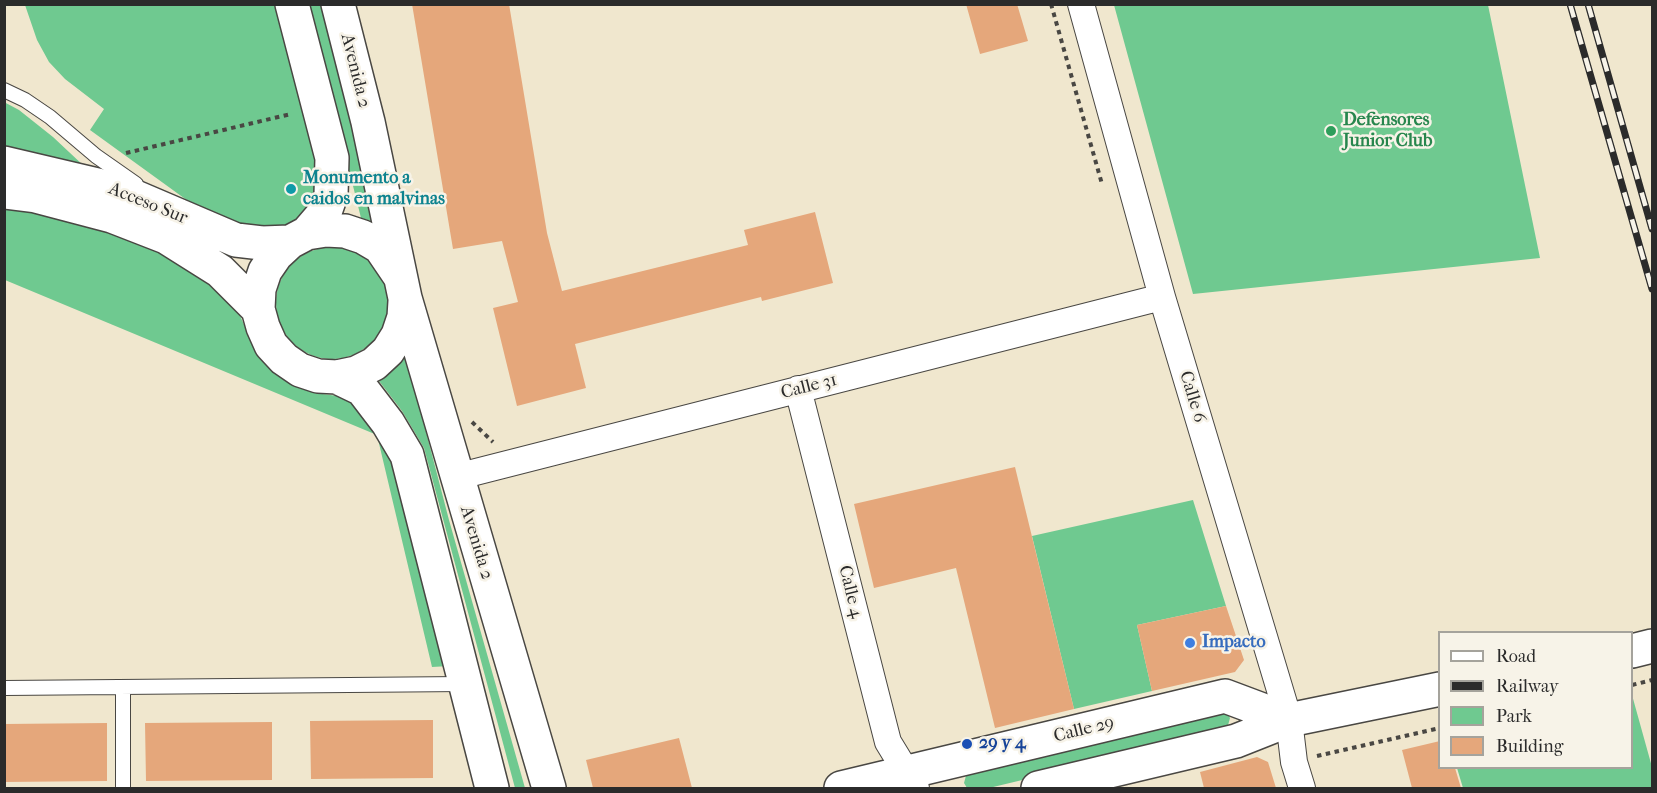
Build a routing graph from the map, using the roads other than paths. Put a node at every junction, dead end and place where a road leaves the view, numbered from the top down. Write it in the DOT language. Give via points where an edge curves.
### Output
graph roads {
  1 [pos="292,4"];
  2 [pos="338,4"];
  3 [pos="1081,4"];
  4 [pos="4,90"];
  5 [pos="4,163"];
  6 [pos="4,192"];
  7 [pos="185,217"];
  8 [pos="298,238"];
  9 [pos="403,288"];
  10 [pos="1162,297"];
  11 [pos="258,309"];
  12 [pos="338,377"];
  13 [pos="798,389"];
  14 [pos="456,477"];
  15 [pos="1653,646"];
  16 [pos="1633,651"];
  17 [pos="464,684"];
  18 [pos="123,687"];
  19 [pos="4,688"];
  20 [pos="1438,689"];
  21 [pos="1289,720"];
  22 [pos="911,781"];
  23 [pos="123,789"];
  24 [pos="492,789"];
  25 [pos="549,789"];
  26 [pos="841,789"];
  27 [pos="1038,789"];
  28 [pos="1302,789"];
  1 -- 8 [label="main road, Avenida 2" via="320,107 333,176 325,212"];
  2 -- 9 [label="main road, Avenida 2"];
  3 -- 10 [label="street, Calle 6"];
  4 -- 7 [label="lane" via="51,117 96,156"];
  5 -- 7 [label="main road, Acceso Sur" via="119,189"];
  6 -- 11 [label="main road" via="36,196 112,216 165,237 220,271"];
  7 -- 8 [label="main road, Acceso Sur" via="236,240 262,243"];
  8 -- 9 [label="main road, Avenida 2" via="326,230 363,237 380,247 392,262"];
  8 -- 11 [label="main road, Avenida 2" via="276,255 265,271"];
  9 -- 12 [label="main road, Avenida 2" via="404,317 388,351 374,364"];
  9 -- 14 [label="main road, Avenida 2"];
  10 -- 13 [label="street, Calle 31"];
  10 -- 21 [label="street, Calle 6"];
  11 -- 12 [label="main road, Avenida 2" via="267,336 284,359 300,370"];
  12 -- 17 [label="main road, Avenida 2" via="362,389 407,455"];
  13 -- 14 [label="street, Calle 31"];
  13 -- 22 [label="street, Calle 4" via="888,741"];
  14 -- 25 [label="main road, Avenida 2"];
  15 -- 16 [label="main road"];
  17 -- 18 [label="lane"];
  17 -- 24 [label="main road, Avenida 2"];
  18 -- 19 [label="lane"];
  18 -- 23 [label="lane"];
  20 -- 21 [label="main road"];
  21 -- 22 [label="main road, Calle 29" via="1225,696"];
  21 -- 27 [label="main road" via="1236,741"];
  21 -- 28 [label="street, Calle 6"];
  22 -- 26 [label="main road, Calle 29"];
}
